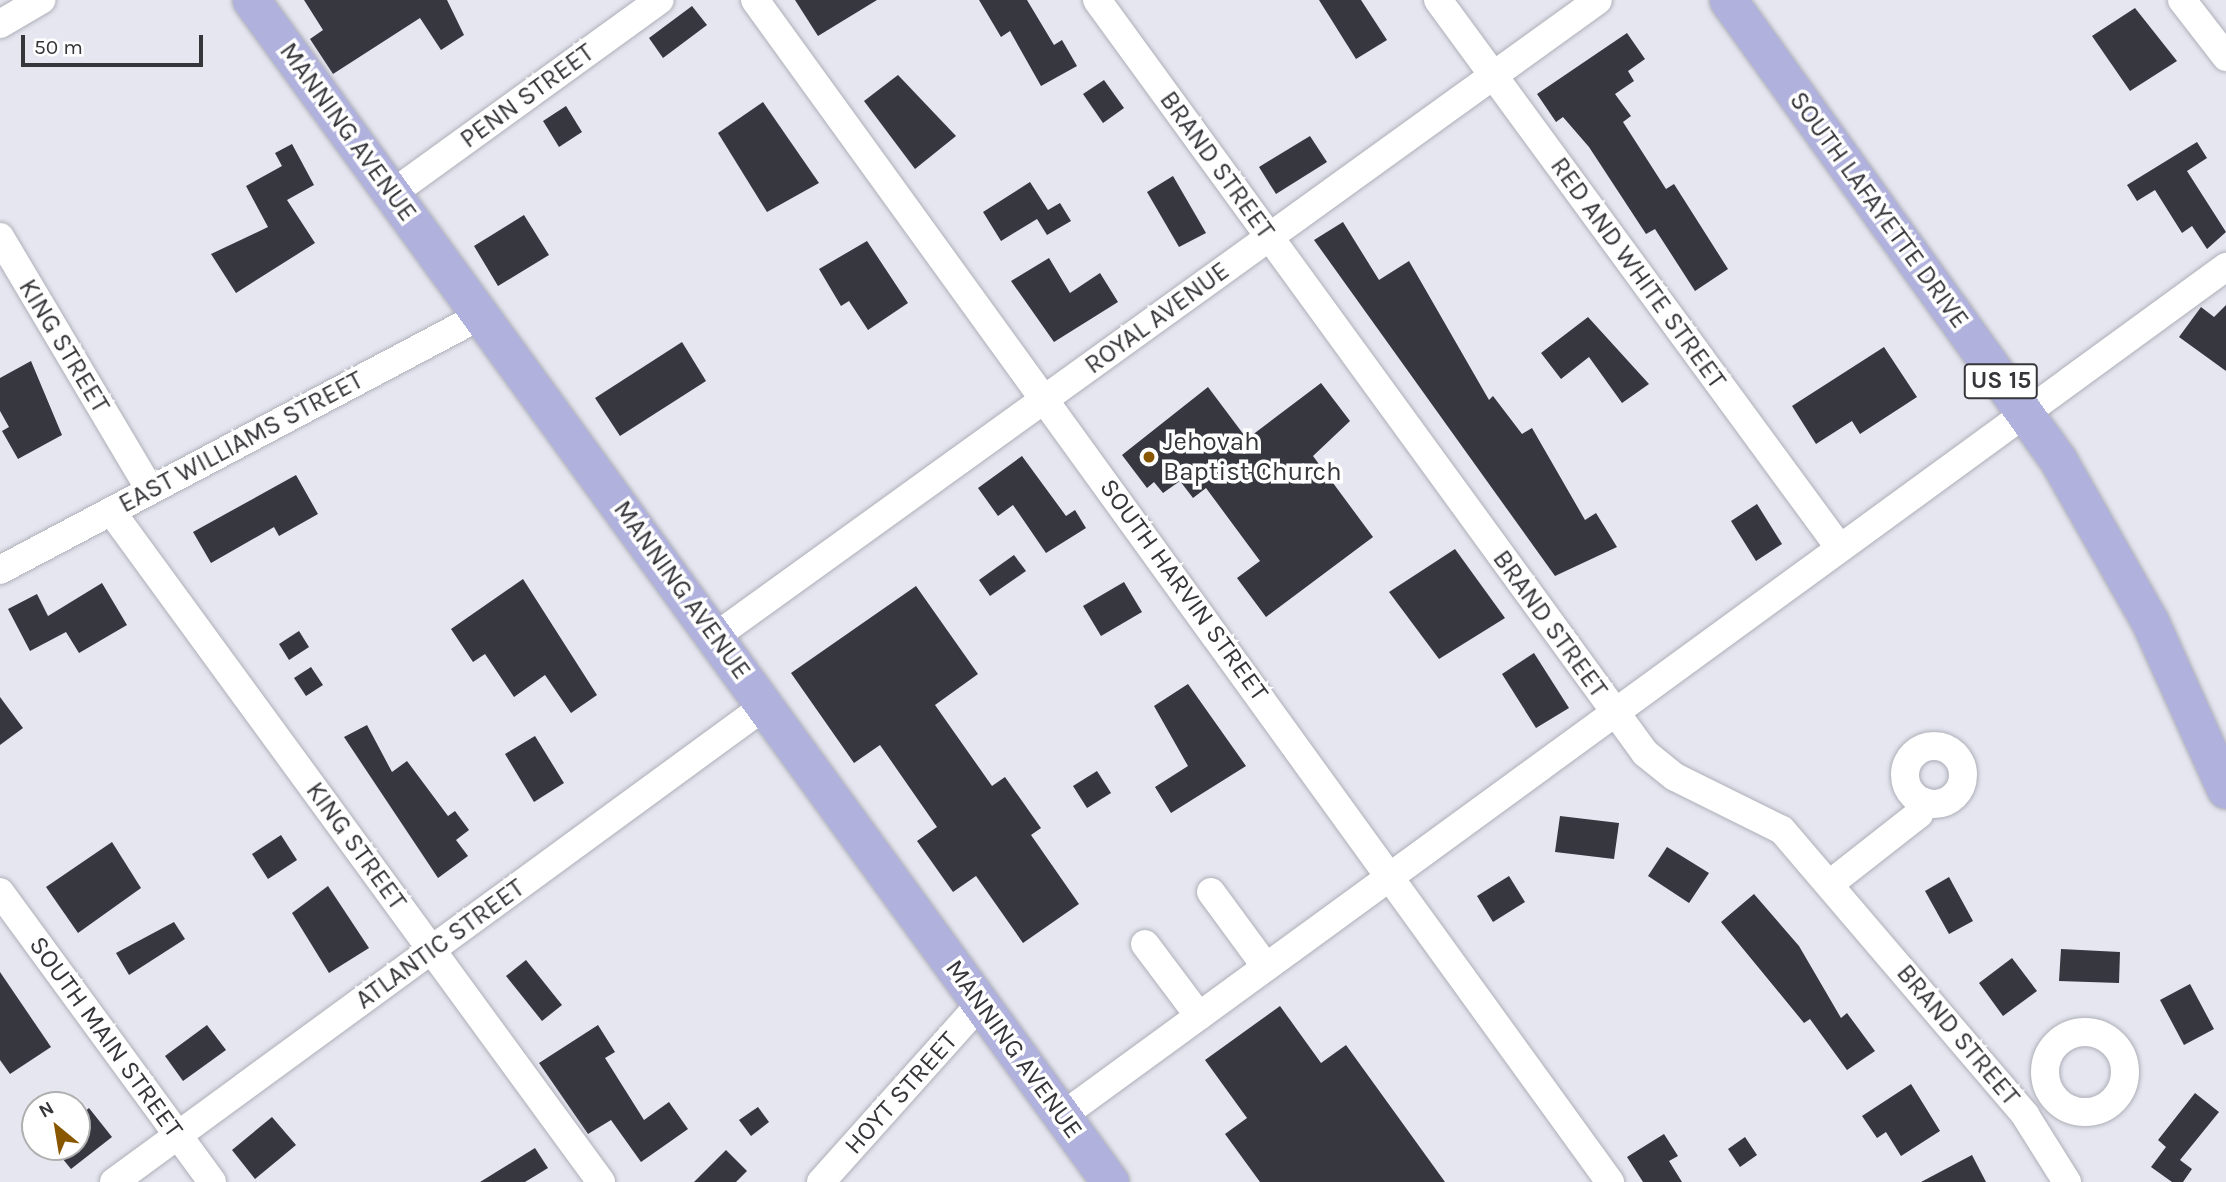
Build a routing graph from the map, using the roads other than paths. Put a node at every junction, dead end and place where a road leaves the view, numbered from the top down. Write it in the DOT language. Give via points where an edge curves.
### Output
graph roads {
  1 [pos="41,0"];
  2 [pos="251,0"];
  3 [pos="660,0"];
  4 [pos="755,0"];
  5 [pos="1097,0"];
  6 [pos="1438,0"];
  7 [pos="1598,0"];
  8 [pos="1728,0"];
  9 [pos="2182,0"];
  10 [pos="0,24"];
  11 [pos="2226,57"];
  12 [pos="1493,76"];
  13 [pos="393,193"];
  14 [pos="0,237"];
  15 [pos="1270,237"];
  16 [pos="2226,267"];
  17 [pos="482,315"];
  18 [pos="1045,399"];
  19 [pos="2025,413"];
  20 [pos="150,490"];
  21 [pos="111,510"];
  22 [pos="1839,547"];
  23 [pos="0,570"];
  24 [pos="716,636"];
  25 [pos="766,705"];
  26 [pos="1613,712"];
  27 [pos="2226,790"];
  28 [pos="1923,802"];
  29 [pos="1391,874"];
  30 [pos="1831,883"];
  31 [pos="0,892"];
  32 [pos="1211,892"];
  33 [pos="1145,944"];
  34 [pos="431,950"];
  35 [pos="1266,967"];
  36 [pos="981,1003"];
  37 [pos="1199,1016"];
  38 [pos="2052,1094"];
  39 [pos="2025,1115"];
  40 [pos="1062,1116"];
  41 [pos="177,1136"];
  42 [pos="114,1182"];
  43 [pos="212,1182"];
  44 [pos="601,1182"];
  45 [pos="821,1182"];
  46 [pos="1110,1182"];
  47 [pos="1610,1182"];
  48 [pos="2067,1182"];
  1 -- 10 [label="street"];
  2 -- 13 [label="main road, MANNING AVENUE"];
  3 -- 13 [label="street, PENN STREET"];
  4 -- 18 [label="street, SOUTH HARVIN STREET"];
  5 -- 15 [label="street, BRAND STREET"];
  6 -- 12 [label="street, RED AND WHITE STREET"];
  7 -- 12 [label="street, ROYAL AVENUE"];
  8 -- 19 [label="main road, SOUTH LAFAYETTE DRIVE / US 15"];
  9 -- 11 [label="street"];
  12 -- 15 [label="street, ROYAL AVENUE"];
  12 -- 22 [label="street, RED AND WHITE STREET"];
  13 -- 17 [label="main road, MANNING AVENUE"];
  14 -- 20 [label="street, KING STREET"];
  15 -- 18 [label="street, ROYAL AVENUE"];
  15 -- 26 [label="street, BRAND STREET"];
  16 -- 19 [label="street"];
  17 -- 20 [label="street, EAST WILLIAMS STREET"];
  17 -- 24 [label="main road, MANNING AVENUE"];
  18 -- 24 [label="street, ROYAL AVENUE"];
  18 -- 29 [label="street, SOUTH HARVIN STREET"];
  19 -- 22 [label="street"];
  19 -- 27 [label="main road, SOUTH LAFAYETTE DRIVE / US 15" via="2150,622"];
  20 -- 21 [label="street, EAST WILLIAMS STREET"];
  21 -- 23 [label="street, EAST WILLIAMS STREET"];
  21 -- 34 [label="street, KING STREET"];
  22 -- 26 [label="street"];
  24 -- 25 [label="main road, MANNING AVENUE"];
  25 -- 34 [label="street, ATLANTIC STREET"];
  25 -- 36 [label="main road, MANNING AVENUE"];
  26 -- 29 [label="street"];
  26 -- 30 [label="street, BRAND STREET" via="1658,765 1782,830"];
  28 -- 30 [label="street" via="1919,814"];
  29 -- 35 [label="street"];
  29 -- 47 [label="street, SOUTH HARVIN STREET"];
  30 -- 39 [label="street, BRAND STREET"];
  31 -- 41 [label="street, SOUTH MAIN STREET"];
  32 -- 35 [label="street"];
  33 -- 37 [label="street"];
  34 -- 41 [label="street, ATLANTIC STREET"];
  34 -- 44 [label="street, KING STREET"];
  35 -- 37 [label="street"];
  36 -- 40 [label="main road, MANNING AVENUE"];
  36 -- 45 [label="street, HOYT STREET"];
  37 -- 40 [label="street"];
  38 -- 39 [label="street"];
  39 -- 48 [label="street, BRAND STREET"];
  40 -- 46 [label="main road, MANNING AVENUE"];
  41 -- 42 [label="street, ATLANTIC STREET"];
  41 -- 43 [label="street, SOUTH MAIN STREET"];
}
